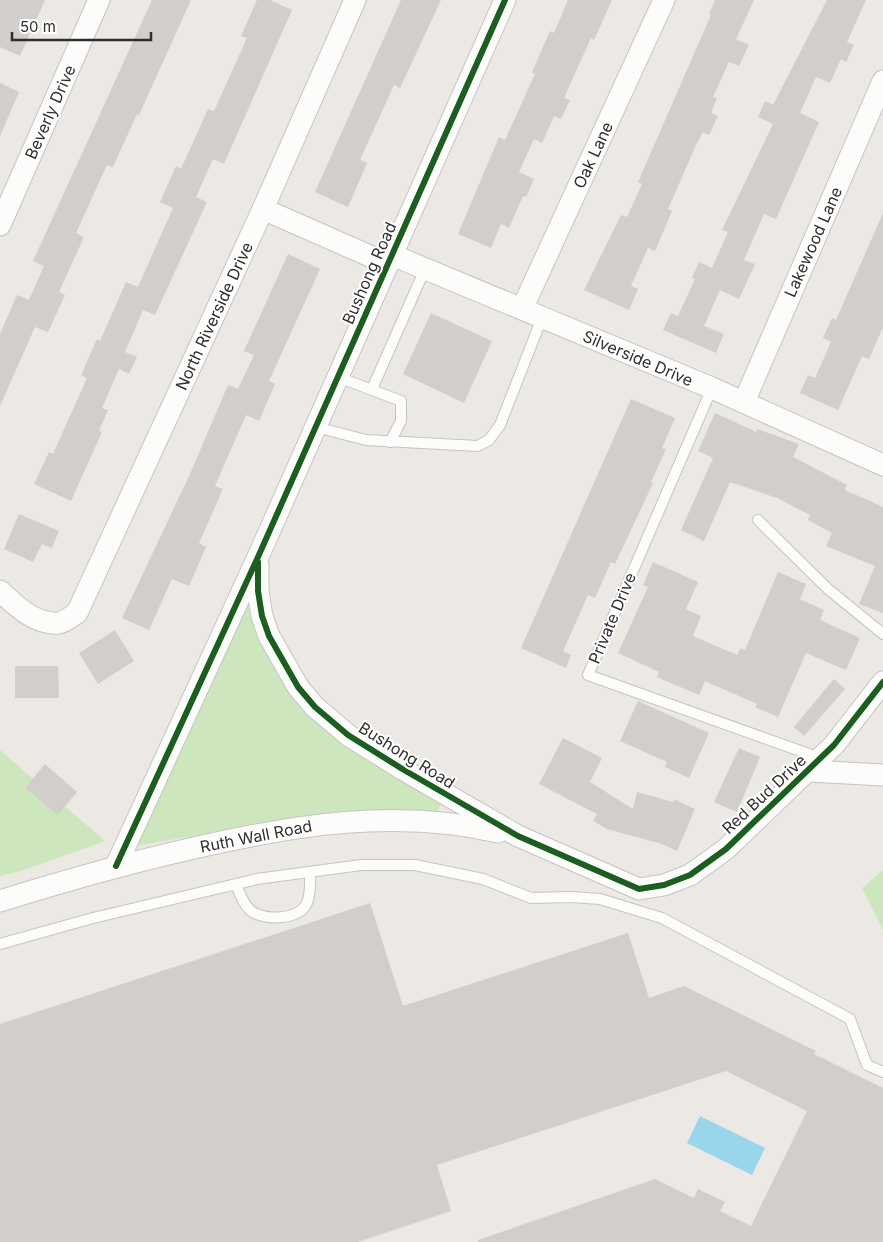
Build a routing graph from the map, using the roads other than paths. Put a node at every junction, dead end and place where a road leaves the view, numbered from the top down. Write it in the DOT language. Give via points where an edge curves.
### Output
graph roads {
  1 [pos="99,0"];
  2 [pos="505,0"];
  3 [pos="664,0"];
  4 [pos="353,1"];
  5 [pos="883,81"];
  6 [pos="263,209"];
  7 [pos="2,215"];
  8 [pos="390,260"];
  9 [pos="425,269"];
  10 [pos="522,309"];
  11 [pos="542,318"];
  12 [pos="338,377"];
  13 [pos="712,388"];
  14 [pos="372,389"];
  15 [pos="744,402"];
  16 [pos="316,427"];
  17 [pos="390,442"];
  18 [pos="883,465"];
  19 [pos="758,520"];
  20 [pos="258,557"];
  21 [pos="0,591"];
  22 [pos="883,634"];
  23 [pos="883,682"];
  24 [pos="815,765"];
  25 [pos="883,775"];
  26 [pos="518,836"];
  27 [pos="116,866"];
  28 [pos="310,872"];
  29 [pos="236,884"];
  30 [pos="639,889"];
  31 [pos="0,901"];
  32 [pos="0,944"];
  33 [pos="883,1072"];
  1 -- 7 [label="street, Beverly Drive"];
  2 -- 8 [label="street, Bushong Road"];
  3 -- 10 [label="street, Oak Lane"];
  4 -- 6 [label="street, North Riverside Drive"];
  5 -- 15 [label="street, Lakewood Lane"];
  6 -- 8 [label="street, Silverside Drive"];
  6 -- 21 [label="street, North Riverside Drive" via="77,613 61,623 45,621 24,613"];
  8 -- 9 [label="street, Silverside Drive"];
  8 -- 12 [label="street, Bushong Road"];
  9 -- 10 [label="street, Silverside Drive"];
  9 -- 14 [label="lane"];
  10 -- 11 [label="street, Silverside Drive"];
  11 -- 13 [label="street, Silverside Drive"];
  11 -- 17 [label="lane" via="500,425 489,440 478,446 459,447"];
  12 -- 14 [label="lane"];
  12 -- 16 [label="street, Bushong Road"];
  13 -- 15 [label="street, Silverside Drive"];
  13 -- 24 [label="lane, Private Drive" via="588,674"];
  14 -- 17 [label="lane" via="401,401 401,421"];
  15 -- 18 [label="street, Silverside Drive"];
  16 -- 17 [label="lane" via="366,440"];
  16 -- 20 [label="street, Bushong Road"];
  19 -- 22 [label="lane" via="828,589"];
  20 -- 26 [label="street, Bushong Road" via="258,591 269,636 298,687 315,707 348,735"];
  20 -- 27 [label="street, Bushong Road"];
  23 -- 24 [label="street, Red Bud Drive"];
  24 -- 25 [label="street"];
  24 -- 30 [label="street, Red Bud Drive" via="726,849 690,875 664,886"];
  26 -- 27 [label="street, Ruth Wall Road" via="442,822 333,822 264,832"];
  26 -- 30 [label="street, Bushong Road"];
  27 -- 31 [label="street, Ruth Wall Road"];
  28 -- 29 [label="lane"];
  28 -- 29 [label="lane" via="310,892 304,908 279,917 262,916 252,911 243,902"];
  28 -- 33 [label="lane" via="361,865 415,865 484,880 532,898 600,900 662,918 850,1019 868,1065"];
  29 -- 32 [label="lane" via="92,918"];
}
